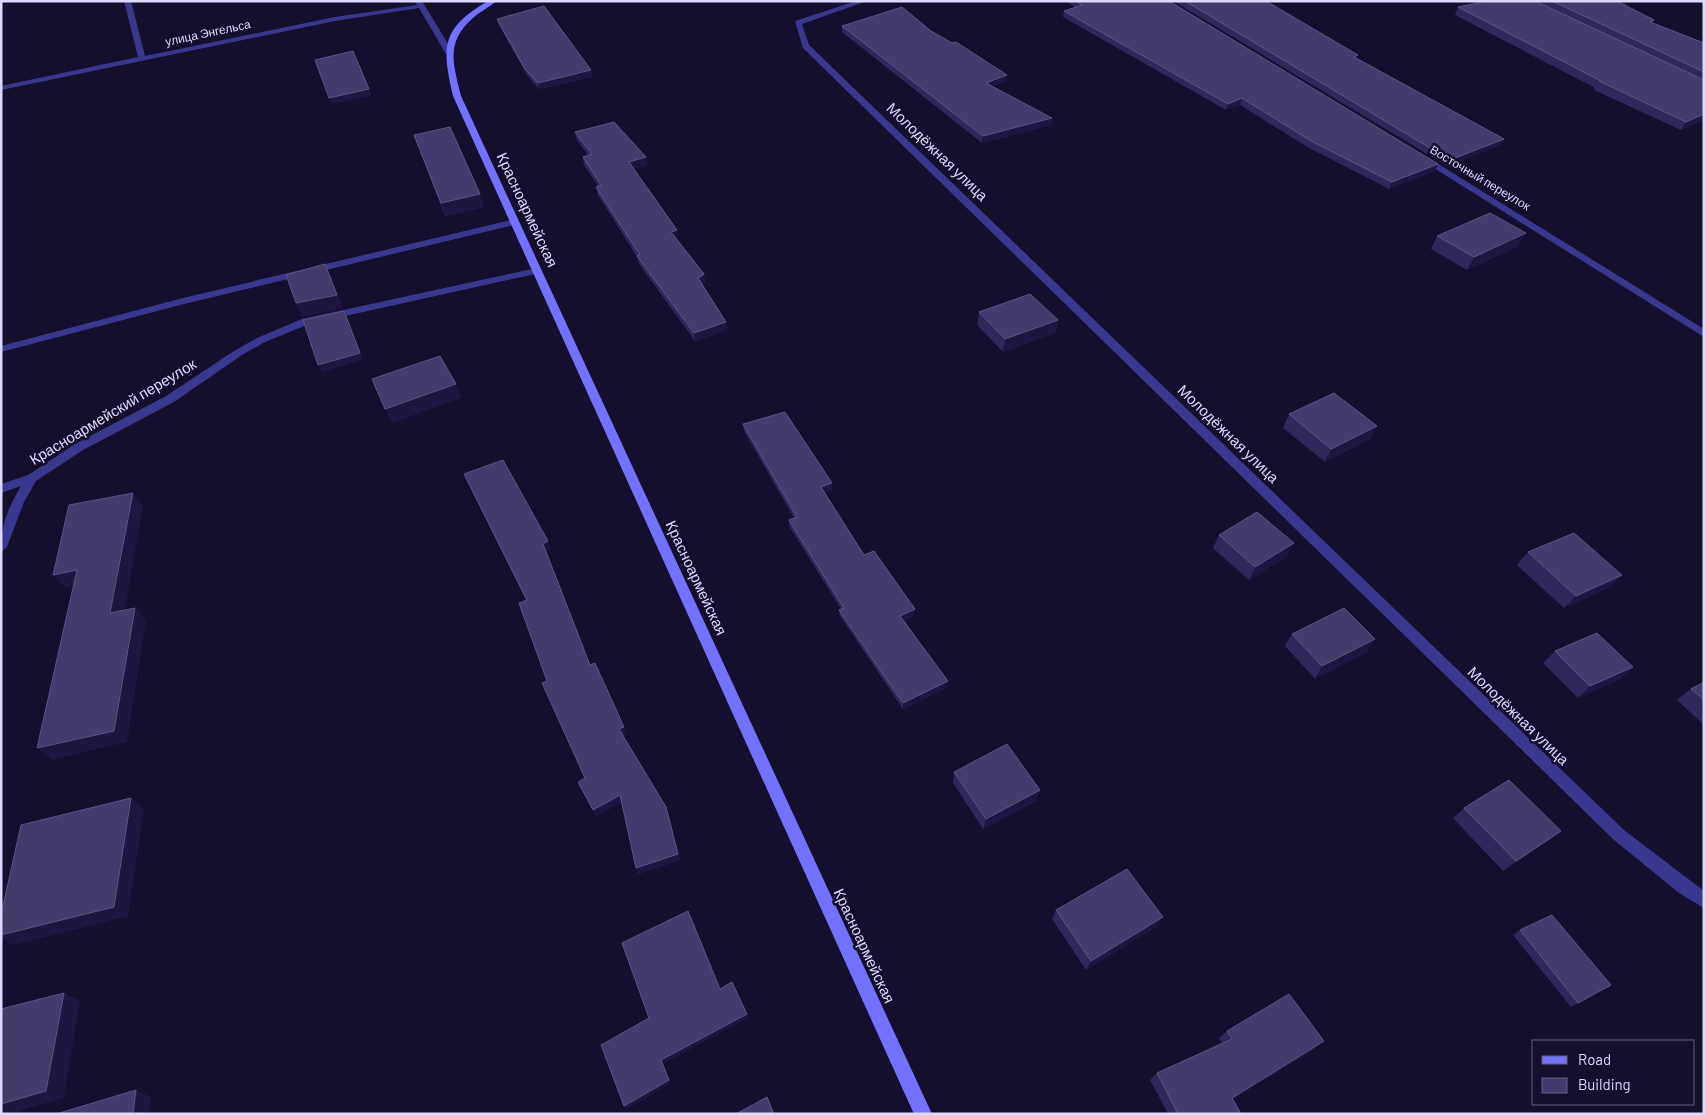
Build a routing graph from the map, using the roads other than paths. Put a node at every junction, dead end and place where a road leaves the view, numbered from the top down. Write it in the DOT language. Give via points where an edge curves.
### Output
graph roads {
  1 [pos="127,1"];
  2 [pos="492,1"];
  3 [pos="864,1"];
  4 [pos="420,3"];
  5 [pos="449,52"];
  6 [pos="142,58"];
  7 [pos="1,88"];
  8 [pos="1415,153"];
  9 [pos="515,222"];
  10 [pos="537,271"];
  11 [pos="1704,334"];
  12 [pos="1,348"];
  13 [pos="32,478"];
  14 [pos="1,489"];
  15 [pos="1,547"];
  16 [pos="1704,900"];
  17 [pos="923,1114"];
  1 -- 6 [label="street"];
  2 -- 5 [label="street" via="477,10 458,31"];
  3 -- 16 [label="street, Молодёжная улица" via="798,22 806,46 1620,835"];
  4 -- 5 [label="street"];
  4 -- 6 [label="street, улица Энгельса"];
  5 -- 9 [label="street, Красноармейская" via="457,96"];
  6 -- 7 [label="street, улица Энгельса"];
  8 -- 11 [label="street, Восточный переулок"];
  9 -- 10 [label="street, Красноармейская"];
  9 -- 12 [label="street"];
  10 -- 13 [label="street, Красноармейский переулок" via="306,321 280,331 238,353 170,399 79,447"];
  10 -- 17 [label="street, Красноармейская"];
  13 -- 14 [label="street"];
  13 -- 15 [label="street, Красноармейский переулок" via="18,502"];
}
